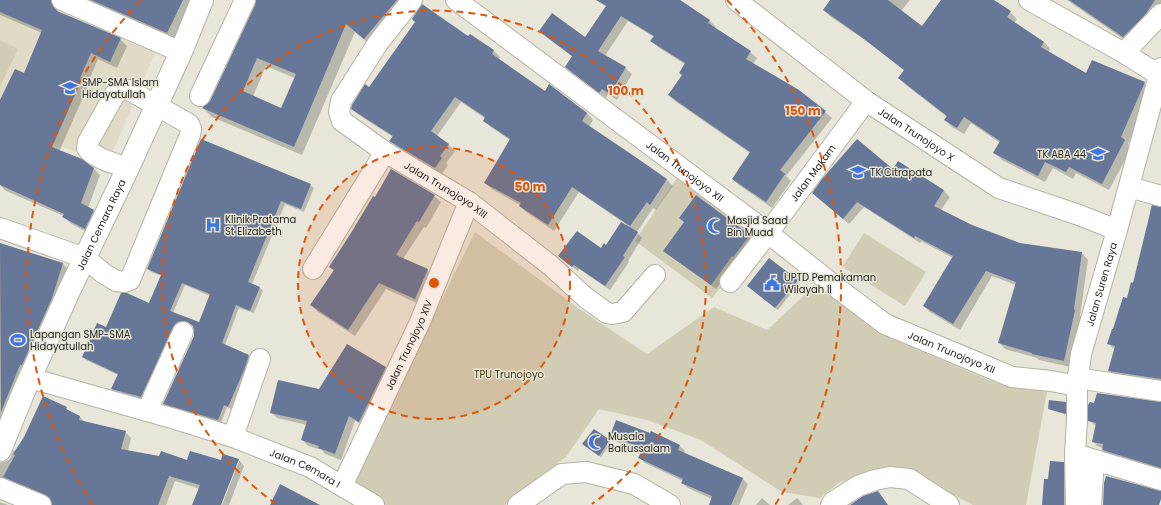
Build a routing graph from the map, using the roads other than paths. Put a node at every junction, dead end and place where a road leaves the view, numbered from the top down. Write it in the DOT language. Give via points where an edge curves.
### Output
graph roads {
  1 [pos="62,0"];
  2 [pos="202,0"];
  3 [pos="245,0"];
  4 [pos="412,0"];
  5 [pos="456,0"];
  6 [pos="736,0"];
  7 [pos="1032,1"];
  8 [pos="92,6"];
  9 [pos="1161,14"];
  10 [pos="181,52"];
  11 [pos="1124,53"];
  12 [pos="1160,71"];
  13 [pos="200,96"];
  14 [pos="866,101"];
  15 [pos="157,105"];
  16 [pos="384,152"];
  17 [pos="128,168"];
  18 [pos="1129,188"];
  19 [pos="1161,196"];
  20 [pos="468,202"];
  21 [pos="0,228"];
  22 [pos="1117,230"];
  23 [pos="768,233"];
  24 [pos="85,258"];
  25 [pos="313,268"];
  26 [pos="654,274"];
  27 [pos="730,282"];
  28 [pos="183,332"];
  29 [pos="260,359"];
  30 [pos="30,378"];
  31 [pos="1077,382"];
  32 [pos="1161,391"];
  33 [pos="147,412"];
  34 [pos="233,437"];
  35 [pos="0,450"];
  36 [pos="1085,457"];
  37 [pos="1161,480"];
  38 [pos="342,486"];
  39 [pos="0,488"];
  40 [pos="41,505"];
  41 [pos="374,505"];
  42 [pos="518,505"];
  43 [pos="670,505"];
  44 [pos="831,505"];
  45 [pos="949,505"];
  46 [pos="1076,505"];
  47 [pos="1091,505"];
  1 -- 8 [label="street"];
  2 -- 10 [label="main road, Jalan Cemara Raya"];
  3 -- 13 [label="street"];
  4 -- 16 [label="street, Jalan Trunojoyo XIII" via="378,43 341,101 339,112 342,121"];
  5 -- 23 [label="street, Jalan Trunojoyo XII"];
  6 -- 14 [label="street, Jalan Trunojoyo X"];
  7 -- 11 [label="street"];
  8 -- 10 [label="street"];
  9 -- 11 [label="street"];
  10 -- 15 [label="main road, Jalan Cemara Raya"];
  11 -- 12 [label="street"];
  12 -- 18 [label="street, Jalan Suren Raya"];
  14 -- 22 [label="street, Jalan Trunojoyo X" via="999,188"];
  14 -- 23 [label="street, Jalan Makam"];
  15 -- 17 [label="main road, Jalan Cemara Raya"];
  15 -- 17 [label="street" via="129,90 122,90 115,94 88,142 87,148 91,153"];
  15 -- 24 [label="street" via="189,124 191,129 130,280 116,281"];
  16 -- 20 [label="street, Jalan Trunojoyo XIII"];
  16 -- 25 [label="street"];
  17 -- 24 [label="main road, Jalan Cemara Raya"];
  18 -- 19 [label="street"];
  18 -- 22 [label="street, Jalan Suren Raya"];
  20 -- 26 [label="street, Jalan Trunojoyo XIII" via="550,265 606,313 623,312"];
  20 -- 38 [label="street, Jalan Trunojoyo XIV" via="420,322"];
  21 -- 24 [label="street"];
  22 -- 31 [label="street, Jalan Suren Raya" via="1081,354"];
  23 -- 27 [label="street, Jalan Makam"];
  23 -- 31 [label="street, Jalan Trunojoyo XII" via="885,324 1012,377"];
  24 -- 30 [label="main road, Jalan Cemara Raya"];
  28 -- 33 [label="street"];
  29 -- 34 [label="street"];
  30 -- 33 [label="street, Jalan Cemara I"];
  30 -- 35 [label="main road, Jalan Cemara Raya"];
  31 -- 32 [label="street, Jalan Trunojoyo XII"];
  31 -- 36 [label="street, Jalan Suren Raya" via="1077,420"];
  33 -- 34 [label="street, Jalan Cemara I"];
  34 -- 38 [label="street, Jalan Cemara I" via="310,467"];
  36 -- 37 [label="street"];
  36 -- 46 [label="street, Jalan Suren Raya"];
  36 -- 47 [label="street"];
  38 -- 41 [label="street, Jalan Cemara I"];
  39 -- 40 [label="street"];
  42 -- 43 [label="street" via="562,474 586,472 634,484"];
  44 -- 45 [label="street" via="858,486 890,477 910,479"];
}
